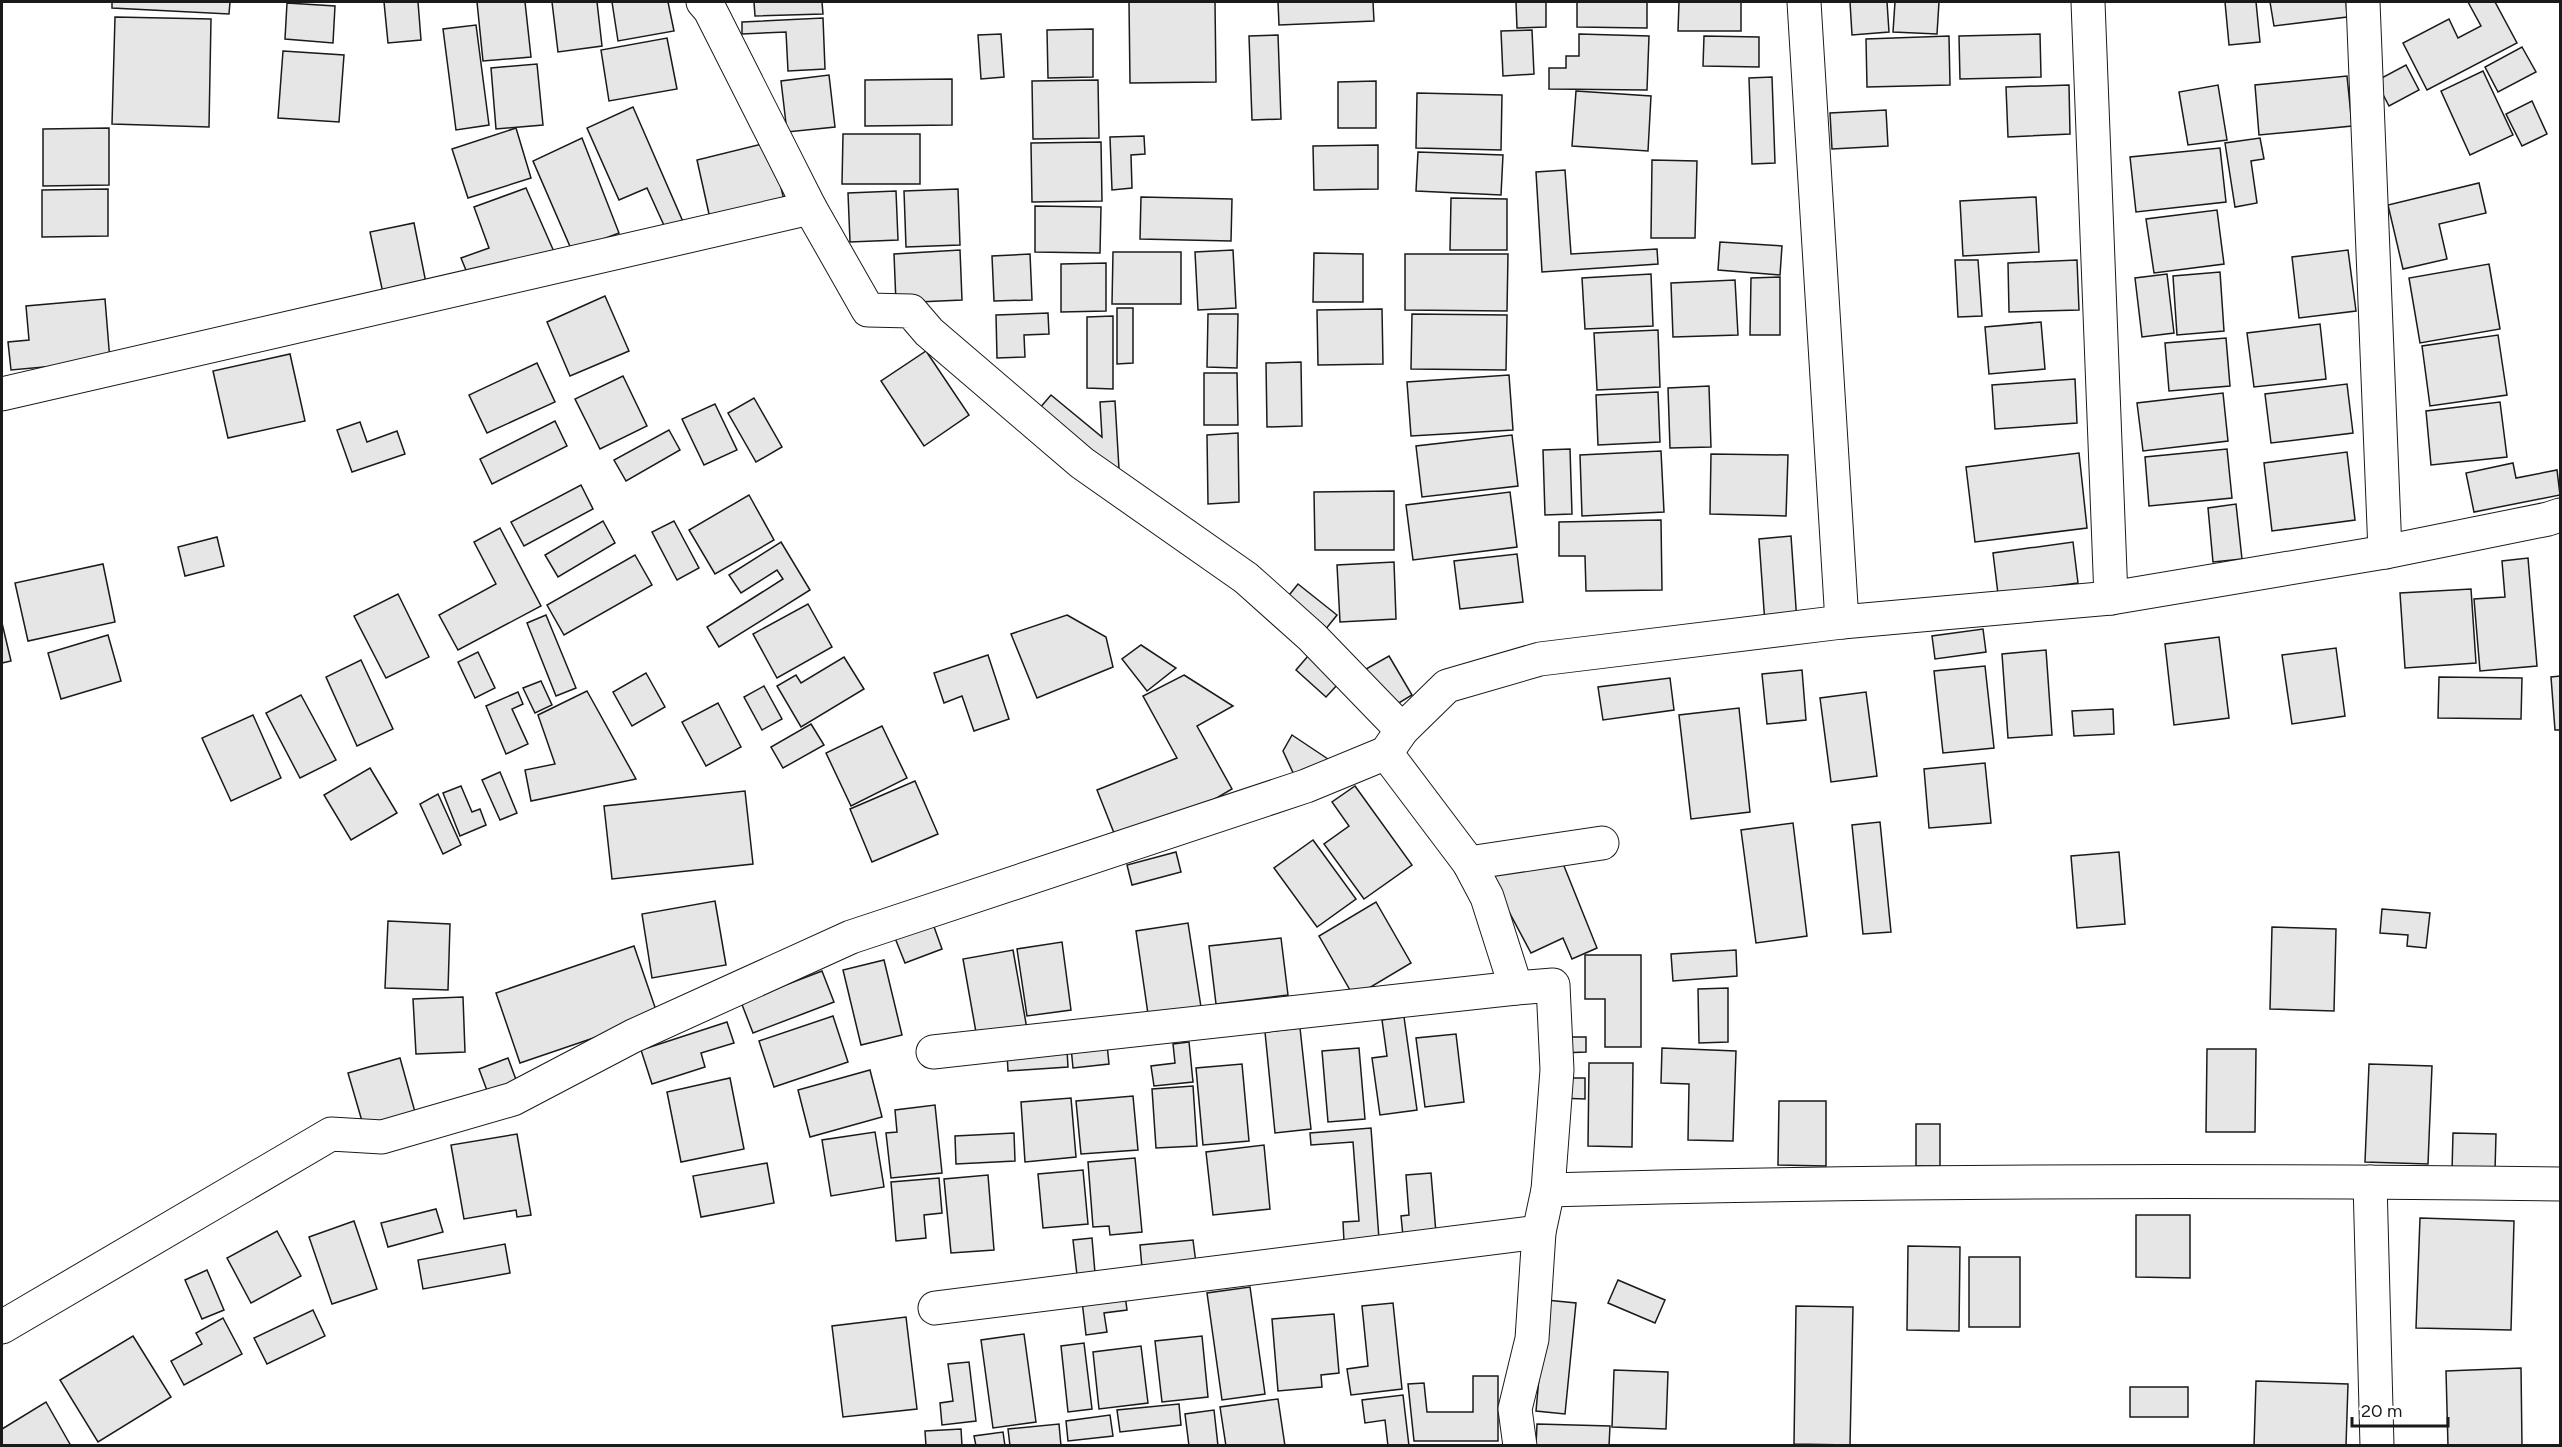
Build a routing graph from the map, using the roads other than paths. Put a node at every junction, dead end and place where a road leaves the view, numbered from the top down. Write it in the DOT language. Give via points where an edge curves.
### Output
graph roads {
  1 [pos="704,2"];
  2 [pos="1804,2"];
  3 [pos="2088,2"];
  4 [pos="2363,2"];
  5 [pos="810,208"];
  6 [pos="2,394"];
  7 [pos="2556,518"];
  8 [pos="2385,552"];
  9 [pos="2110,598"];
  10 [pos="1842,622"];
  11 [pos="1394,741"];
  12 [pos="1602,843"];
  13 [pos="1469,863"];
  14 [pos="1516,988"];
  15 [pos="933,1052"];
  16 [pos="2370,1182"];
  17 [pos="2560,1184"];
  18 [pos="1548,1190"];
  19 [pos="1539,1232"];
  20 [pos="935,1308"];
  21 [pos="2,1327"];
  22 [pos="1520,1446"];
  23 [pos="2377,1446"];
  1 -- 5 [label="street"];
  2 -- 10 [label="street"];
  3 -- 9 [label="street"];
  4 -- 8 [label="street"];
  5 -- 6 [label="street"];
  5 -- 11 [label="street" via="868,310 911,311 929,332 1082,463 1246,578 1312,637"];
  7 -- 8 [label="street"];
  8 -- 9 [label="street"];
  9 -- 10 [label="street"];
  10 -- 11 [label="street" via="1540,659 1447,686"];
  11 -- 13 [label="street"];
  11 -- 21 [label="street" via="1306,786 851,937 633,1036 513,1099 382,1137 331,1134"];
  12 -- 13 [label="street"];
  13 -- 14 [label="street" via="1486,897"];
  14 -- 15 [label="street"];
  14 -- 18 [label="street" via="1553,985 1557,1070"];
  16 -- 17 [label="street"];
  16 -- 18 [label="street" via="1745,1184"];
  16 -- 23 [label="street"];
  18 -- 19 [label="street"];
  19 -- 20 [label="street"];
  19 -- 22 [label="street" via="1532,1339 1515,1409"];
}
